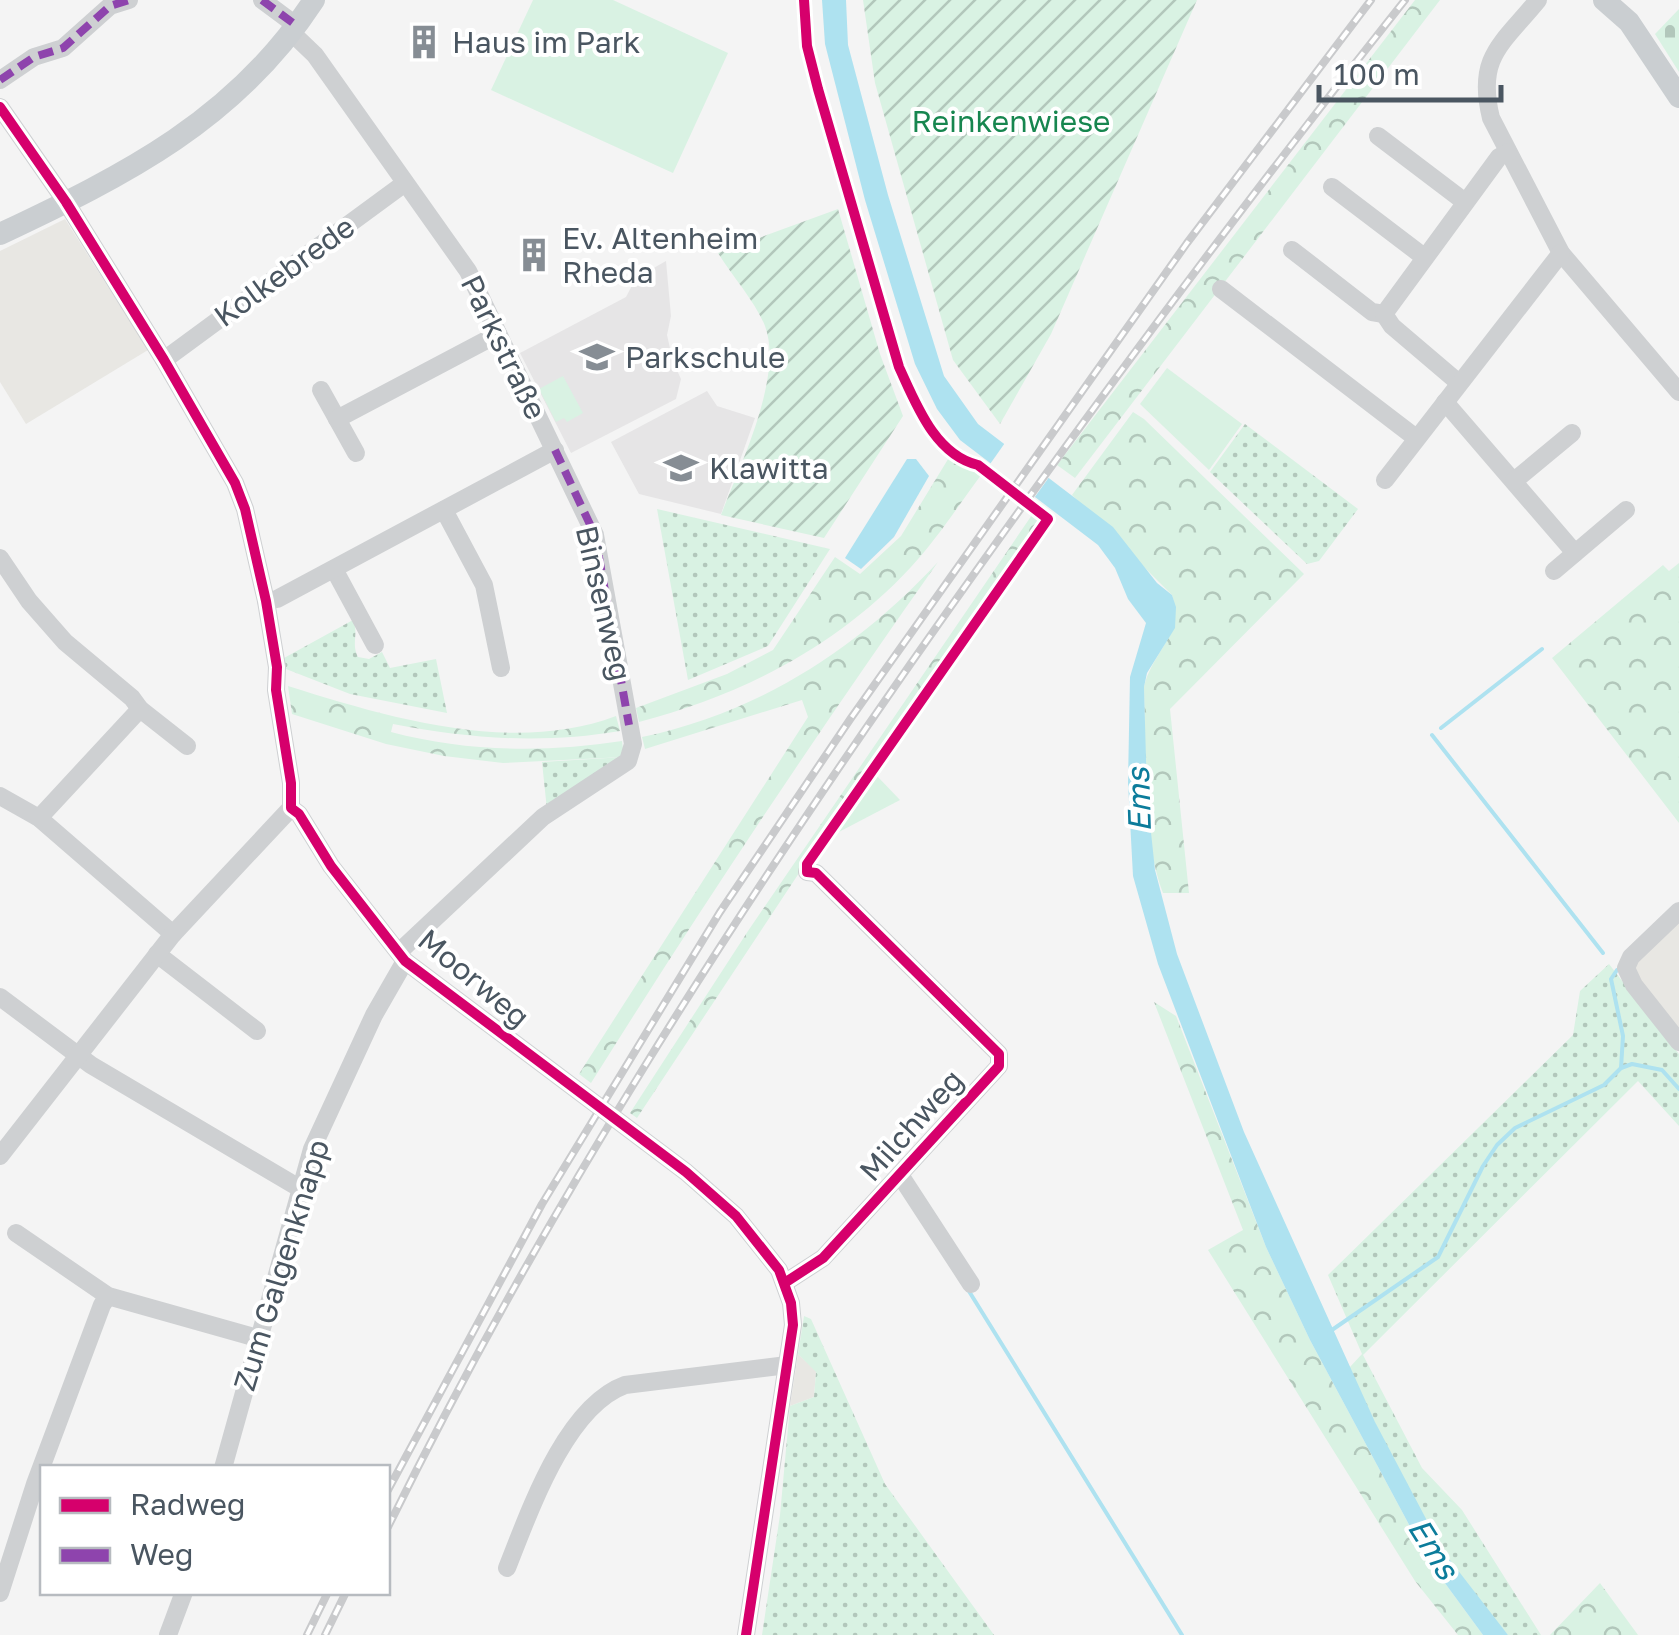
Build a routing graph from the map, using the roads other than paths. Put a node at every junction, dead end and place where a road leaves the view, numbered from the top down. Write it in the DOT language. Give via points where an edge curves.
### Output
graph roads {
  1 [pos="128,0"];
  2 [pos="262,0"];
  3 [pos="314,0"];
  4 [pos="1538,0"];
  5 [pos="1604,0"];
  6 [pos="295,29"];
  7 [pos="0,80"];
  8 [pos="1679,97"];
  9 [pos="0,107"];
  10 [pos="1378,136"];
  11 [pos="1508,152"];
  12 [pos="405,183"];
  13 [pos="1332,187"];
  14 [pos="66,202"];
  15 [pos="1465,202"];
  16 [pos="0,234"];
  17 [pos="1292,250"];
  18 [pos="1562,253"];
  19 [pos="1424,257"];
  20 [pos="1221,289"];
  21 [pos="1384,314"];
  22 [pos="498,334"];
  23 [pos="164,360"];
  24 [pos="1459,383"];
  25 [pos="322,390"];
  26 [pos="1679,392"];
  27 [pos="1445,402"];
  28 [pos="337,419"];
  29 [pos="1572,433"];
  30 [pos="1416,438"];
  31 [pos="555,450"];
  32 [pos="356,454"];
  33 [pos="1384,480"];
  34 [pos="1514,481"];
  35 [pos="444,510"];
  36 [pos="1626,510"];
  37 [pos="1575,553"];
  38 [pos="0,558"];
  39 [pos="334,570"];
  40 [pos="1554,571"];
  41 [pos="266,601"];
  42 [pos="374,645"];
  43 [pos="501,668"];
  44 [pos="140,709"];
  45 [pos="186,746"];
  46 [pos="628,761"];
  47 [pos="0,796"];
  48 [pos="291,808"];
  49 [pos="39,818"];
  50 [pos="808,872"];
  51 [pos="1679,911"];
  52 [pos="173,934"];
  53 [pos="157,954"];
  54 [pos="403,956"];
  55 [pos="0,998"];
  56 [pos="257,1031"];
  57 [pos="1679,1042"];
  58 [pos="79,1056"];
  59 [pos="0,1156"];
  60 [pos="900,1175"];
  61 [pos="301,1189"];
  62 [pos="16,1234"];
  63 [pos="786,1282"];
  64 [pos="972,1284"];
  65 [pos="108,1296"];
  66 [pos="257,1338"];
  67 [pos="787,1366"];
  68 [pos="42,1465"];
  69 [pos="224,1465"];
  70 [pos="40,1471"];
  71 [pos="507,1568"];
  72 [pos="0,1592"];
  73 [pos="183,1595"];
  74 [pos="168,1635"];
  75 [pos="746,1635"];
  1 -- 7 [label="street" via="110,6 62,48"];
  2 -- 6 [label="street, Parkstraße"];
  3 -- 6 [label="main road"];
  4 -- 11 [label="street" via="1487,64 1486,98"];
  5 -- 8 [label="main road" via="1630,22"];
  6 -- 12 [label="street, Parkstraße"];
  6 -- 14 [label="main road" via="190,132"];
  9 -- 14 [label="street, Moorweg"];
  10 -- 15 [label="street"];
  11 -- 15 [label="street"];
  11 -- 18 [label="street"];
  12 -- 22 [label="street, Parkstraße" via="468,272"];
  12 -- 23 [label="street, Kolkebrede"];
  13 -- 19 [label="street"];
  14 -- 16 [label="main road"];
  14 -- 23 [label="street, Moorweg"];
  15 -- 19 [label="street"];
  17 -- 21 [label="street" via="1372,312"];
  18 -- 24 [label="street"];
  18 -- 26 [label="street"];
  19 -- 21 [label="street"];
  20 -- 30 [label="street"];
  21 -- 24 [label="street"];
  22 -- 28 [label="street"];
  22 -- 31 [label="street, Parkstraße"];
  23 -- 41 [label="street, Moorweg" via="235,483"];
  24 -- 27 [label="street"];
  25 -- 28 [label="street"];
  27 -- 30 [label="street"];
  27 -- 34 [label="street"];
  28 -- 32 [label="street"];
  29 -- 34 [label="street"];
  30 -- 33 [label="street"];
  31 -- 35 [label="street, Parkstraße"];
  31 -- 46 [label="street, Binsenweg" via="595,536 633,744"];
  34 -- 37 [label="street"];
  35 -- 39 [label="street, Parkstraße"];
  35 -- 43 [label="street" via="484,584"];
  36 -- 37 [label="street"];
  37 -- 40 [label="street"];
  38 -- 44 [label="street" via="65,642"];
  39 -- 41 [label="street, Parkstraße"];
  39 -- 42 [label="street"];
  41 -- 48 [label="street, Moorweg"];
  44 -- 45 [label="street"];
  44 -- 49 [label="street"];
  46 -- 54 [label="street, Moorweg" via="544,817"];
  47 -- 49 [label="street"];
  48 -- 52 [label="street"];
  48 -- 54 [label="street, Moorweg"];
  49 -- 52 [label="street"];
  50 -- 60 [label="street, Milchweg" via="816,872 999,1054 999,1066"];
  51 -- 57 [label="street" via="1626,968"];
  52 -- 53 [label="street"];
  53 -- 56 [label="street"];
  53 -- 58 [label="street"];
  54 -- 61 [label="street, Zum Galgenknapp" via="312,1148"];
  54 -- 63 [label="street, Moorweg" via="686,1172 736,1216"];
  55 -- 58 [label="street"];
  58 -- 59 [label="street"];
  58 -- 61 [label="street"];
  60 -- 63 [label="street, Milchweg" via="823,1258"];
  60 -- 64 [label="street, Milchweg"];
  61 -- 66 [label="street, Zum Galgenknapp"];
  62 -- 65 [label="street"];
  63 -- 67 [label="street, Moorweg" via="794,1325"];
  65 -- 66 [label="street"];
  65 -- 68 [label="street"];
  66 -- 69 [label="street, Zum Galgenknapp"];
  67 -- 71 [label="street" via="610,1390 548,1474"];
  67 -- 75 [label="street, Moorweg"];
  70 -- 72 [label="street"];
  73 -- 74 [label="street"];
}
